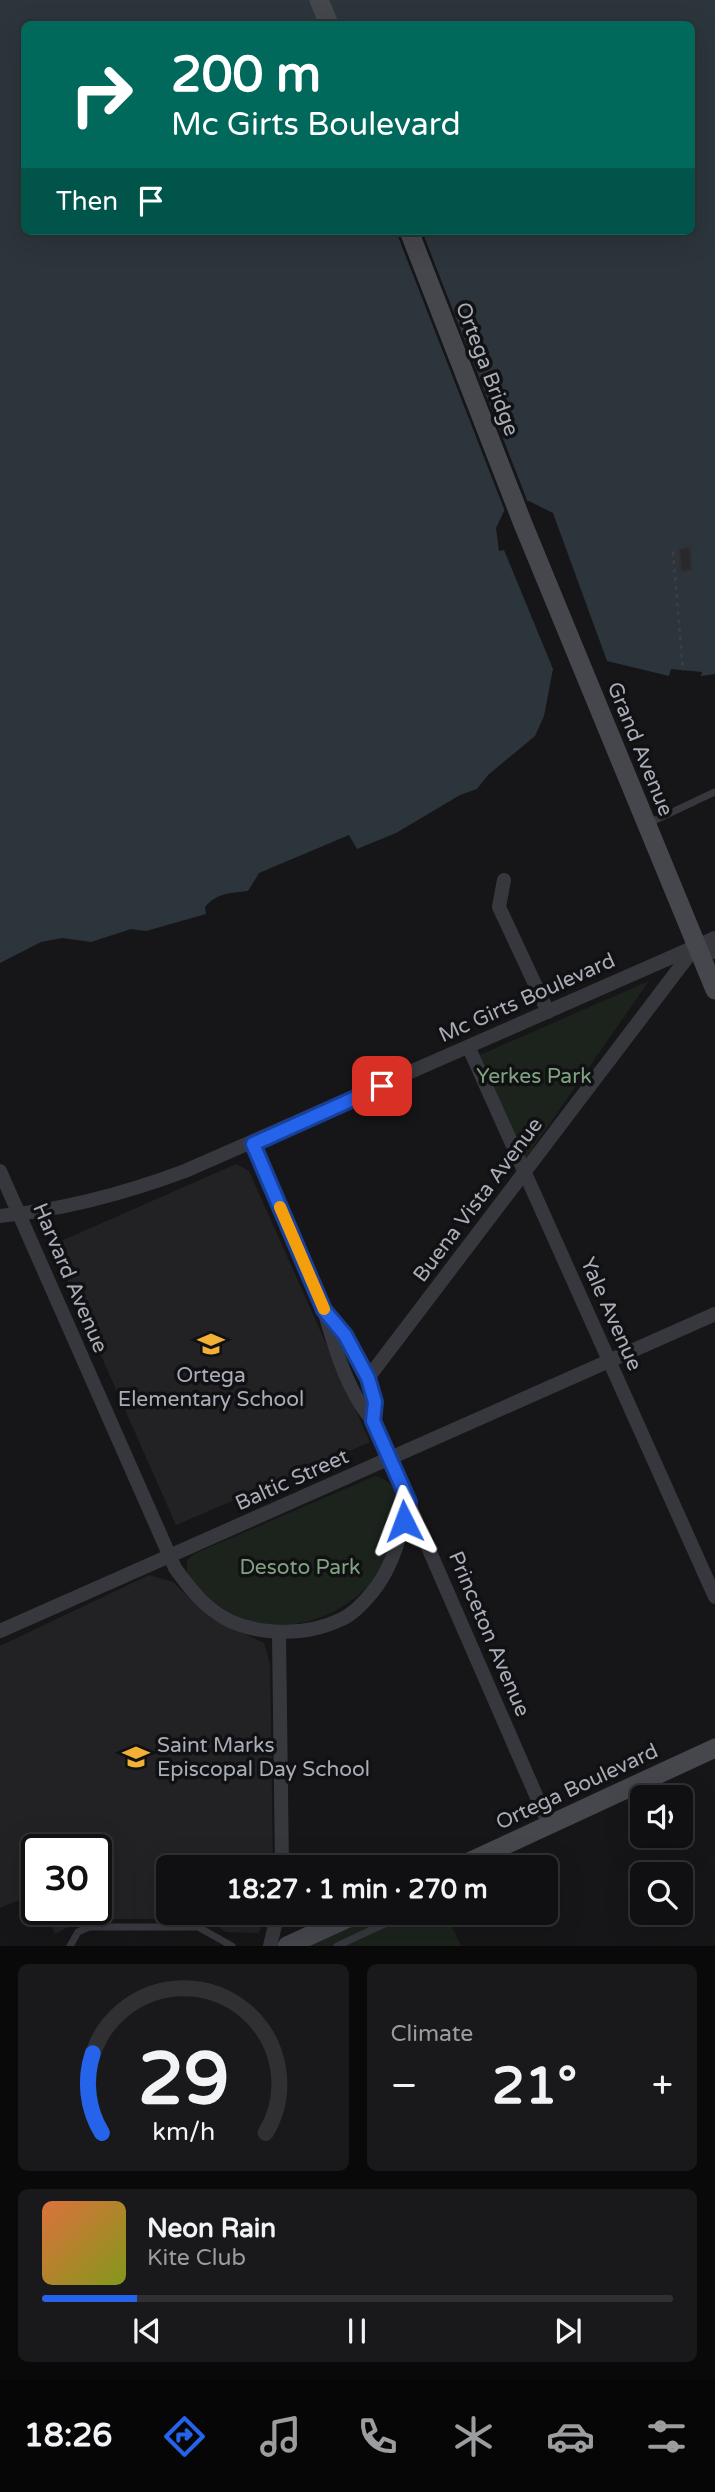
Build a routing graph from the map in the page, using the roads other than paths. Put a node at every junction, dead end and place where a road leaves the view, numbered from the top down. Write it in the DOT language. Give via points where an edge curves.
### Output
graph roads {
  1 [pos="319,0"];
  2 [pos="328,21"];
  3 [pos="411,235"];
  4 [pos="523,524"];
  5 [pos="715,792"];
  6 [pos="646,825"];
  7 [pos="503,880"];
  8 [pos="715,938"];
  9 [pos="706,949"];
  10 [pos="715,990"];
  11 [pos="548,1012"];
  12 [pos="469,1048"];
  13 [pos="253,1144"];
  14 [pos="0,1171"];
  15 [pos="525,1174"];
  16 [pos="20,1213"];
  17 [pos="0,1216"];
  18 [pos="324,1310"];
  19 [pos="715,1314"];
  20 [pos="609,1361"];
  21 [pos="368,1378"];
  22 [pos="373,1421"];
  23 [pos="389,1460"];
  24 [pos="409,1502"];
  25 [pos="169,1556"];
  26 [pos="715,1597"];
  27 [pos="0,1631"];
  28 [pos="279,1634"];
  29 [pos="715,1748"];
  30 [pos="549,1825"];
  31 [pos="282,1855"];
  32 [pos="484,1855"];
  33 [pos="275,1925"];
  34 [pos="314,1925"];
  35 [pos="334,1925"];
  36 [pos="382,1925"];
  37 [pos="321,1931"];
  38 [pos="70,1946"];
  39 [pos="232,1946"];
  40 [pos="270,1946"];
  41 [pos="287,1946"];
  42 [pos="337,1946"];
  1 -- 2 [label="main road"];
  3 -- 4 [label="main road, Ortega Bridge"];
  4 -- 6 [label="main road, Grand Avenue"];
  5 -- 6 [label="lane"];
  6 -- 9 [label="main road, Grand Avenue"];
  7 -- 11 [label="street" via="499,907"];
  8 -- 9 [label="street, Mc Girts Boulevard"];
  9 -- 10 [label="main road, Grand Avenue"];
  9 -- 11 [label="street, Mc Girts Boulevard"];
  9 -- 15 [label="street, Buena Vista Avenue"];
  11 -- 12 [label="street, Mc Girts Boulevard"];
  12 -- 13 [label="street, Mc Girts Boulevard"];
  12 -- 15 [label="street, Yale Avenue"];
  13 -- 16 [label="street, Mc Girts Boulevard" via="151,1184"];
  13 -- 18 [label="street, Princeton Avenue"];
  14 -- 16 [label="street, Harvard Avenue"];
  15 -- 20 [label="street, Yale Avenue"];
  15 -- 21 [label="street, Buena Vista Avenue"];
  16 -- 17 [label="street, Mc Girts Boulevard"];
  16 -- 25 [label="street, Harvard Avenue"];
  18 -- 21 [label="street, Princeton Avenue" via="345,1335"];
  18 -- 22 [label="street, Princeton Avenue" via="361,1408"];
  19 -- 20 [label="street, Baltic Street"];
  20 -- 23 [label="street, Baltic Street"];
  20 -- 26 [label="street, Yale Avenue"];
  21 -- 22 [label="street, Princeton Avenue" via="375,1402"];
  22 -- 23 [label="street, Princeton Avenue"];
  23 -- 24 [label="street, Princeton Avenue"];
  23 -- 25 [label="street, Baltic Street"];
  24 -- 28 [label="street" via="394,1555 358,1607 343,1619"];
  24 -- 30 [label="street, Princeton Avenue"];
  25 -- 27 [label="street, Baltic Street"];
  25 -- 28 [label="street, Harvard Avenue" via="191,1590 211,1610"];
  28 -- 31 [label="street"];
  29 -- 30 [label="main road, Ortega Boulevard"];
  30 -- 32 [label="main road, Ortega Boulevard"];
  33 -- 40 [label="street"];
  34 -- 37 [label="street"];
  35 -- 37 [label="main road"];
  36 -- 42 [label="lane"];
  37 -- 41 [label="main road"];
  38 -- 39 [label="lane" via="78,1932 89,1927 198,1927"];
}
